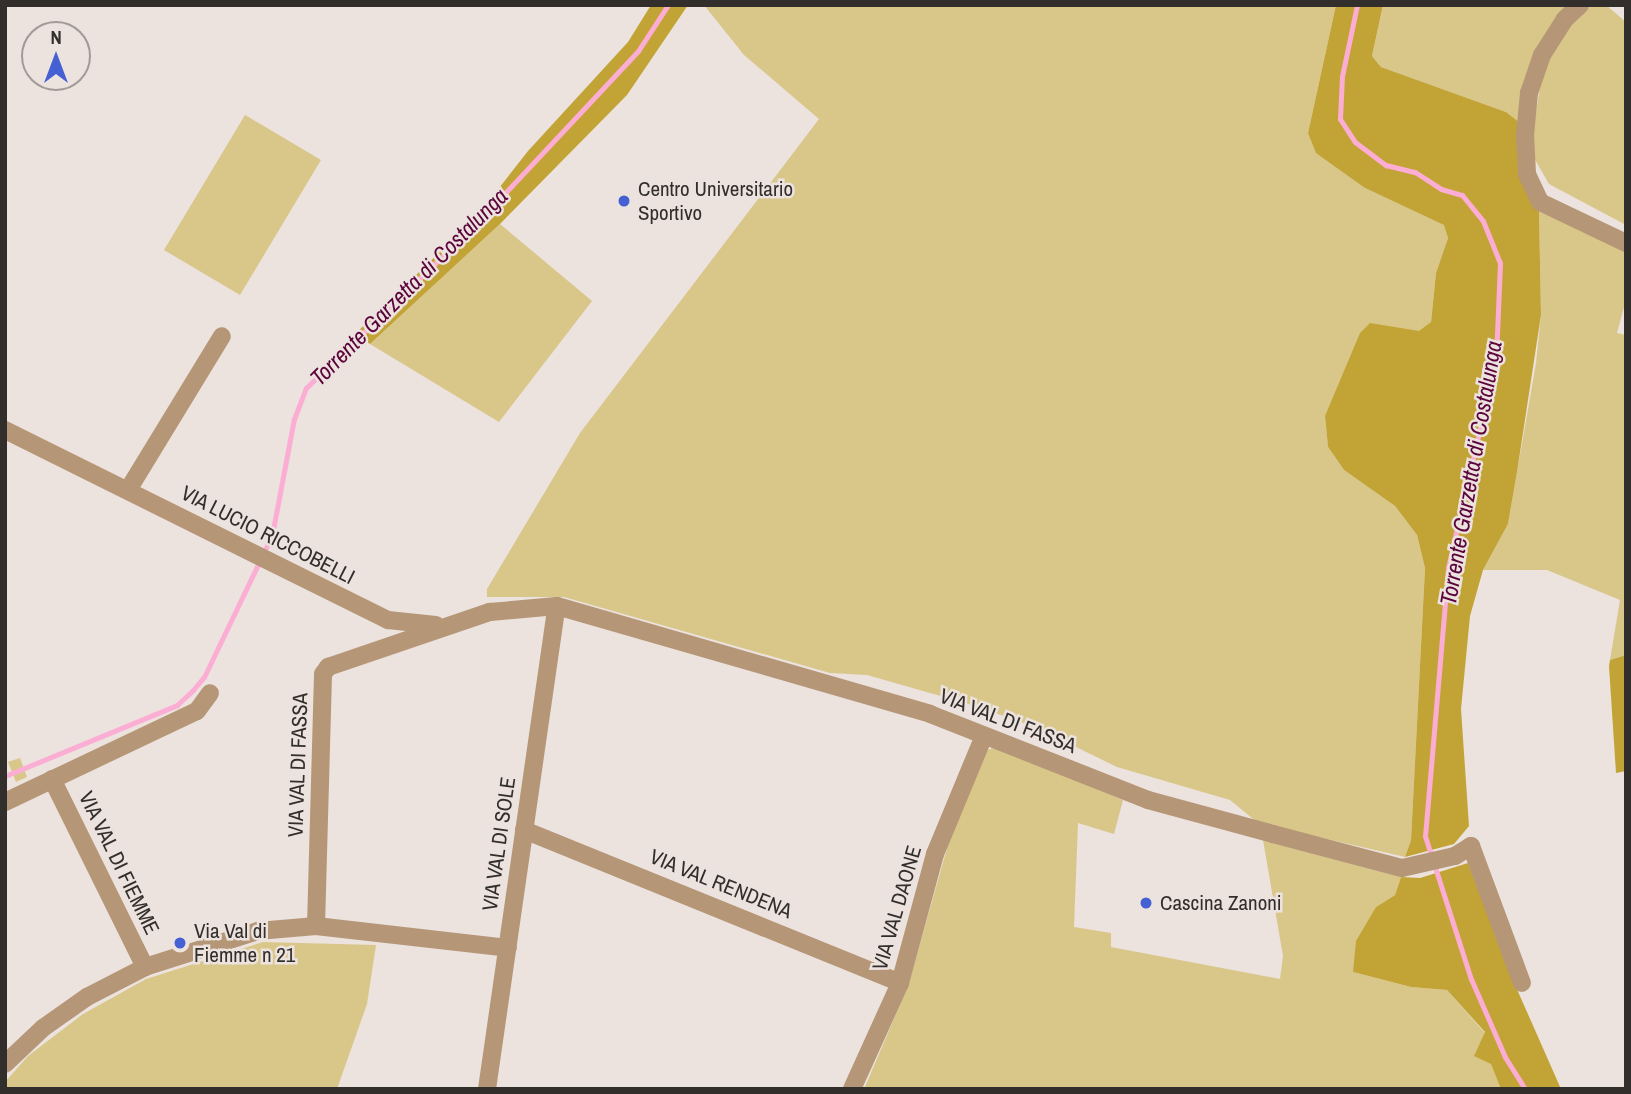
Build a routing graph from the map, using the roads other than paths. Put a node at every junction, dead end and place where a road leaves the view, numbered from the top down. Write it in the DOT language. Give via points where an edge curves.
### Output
graph roads {
  1 [pos="1580,5"];
  2 [pos="1626,243"];
  3 [pos="222,336"];
  4 [pos="5,430"];
  5 [pos="128,490"];
  6 [pos="557,606"];
  7 [pos="388,620"];
  8 [pos="460,622"];
  9 [pos="385,647"];
  10 [pos="210,693"];
  11 [pos="983,738"];
  12 [pos="52,779"];
  13 [pos="5,802"];
  14 [pos="524,830"];
  15 [pos="316,926"];
  16 [pos="508,948"];
  17 [pos="145,967"];
  18 [pos="900,983"];
  19 [pos="1522,983"];
  20 [pos="5,1064"];
  21 [pos="487,1089"];
  22 [pos="852,1089"];
  1 -- 2 [label="street" via="1542,55 1529,93 1528,174 1540,202"];
  3 -- 5 [label="street"];
  4 -- 5 [label="street, VIA LUCIO RICCOBELLI"];
  5 -- 7 [label="street, VIA LUCIO RICCOBELLI"];
  6 -- 8 [label="street, VIA VAL DI FASSA" via="491,612"];
  6 -- 11 [label="street, VIA VAL DI FASSA" via="930,714"];
  6 -- 14 [label="street, VIA VAL DI SOLE"];
  7 -- 8 [label="street, VIA LUCIO RICCOBELLI" via="424,625"];
  7 -- 9 [label="street" via="393,635"];
  8 -- 9 [label="street, VIA VAL DI FASSA"];
  9 -- 15 [label="street, VIA VAL DI FASSA" via="328,667 323,674"];
  10 -- 12 [label="street" via="197,711"];
  11 -- 18 [label="street, VIA VAL DAONE" via="935,855"];
  11 -- 19 [label="street, VIA VAL DI FASSA" via="1149,800 1412,867 1455,856 1471,846"];
  12 -- 13 [label="street"];
  12 -- 17 [label="street, VIA VAL DI FIEMME"];
  14 -- 16 [label="street, VIA VAL DI SOLE"];
  14 -- 18 [label="street, VIA VAL RENDENA"];
  15 -- 16 [label="street, VIA VAL DI FIEMME"];
  15 -- 17 [label="street, VIA VAL DI FIEMME" via="258,931"];
  16 -- 21 [label="street, VIA VAL DI SOLE"];
  17 -- 20 [label="street, VIA VAL DI FIEMME" via="87,997"];
  18 -- 22 [label="street, VIA VAL DAONE"];
}
